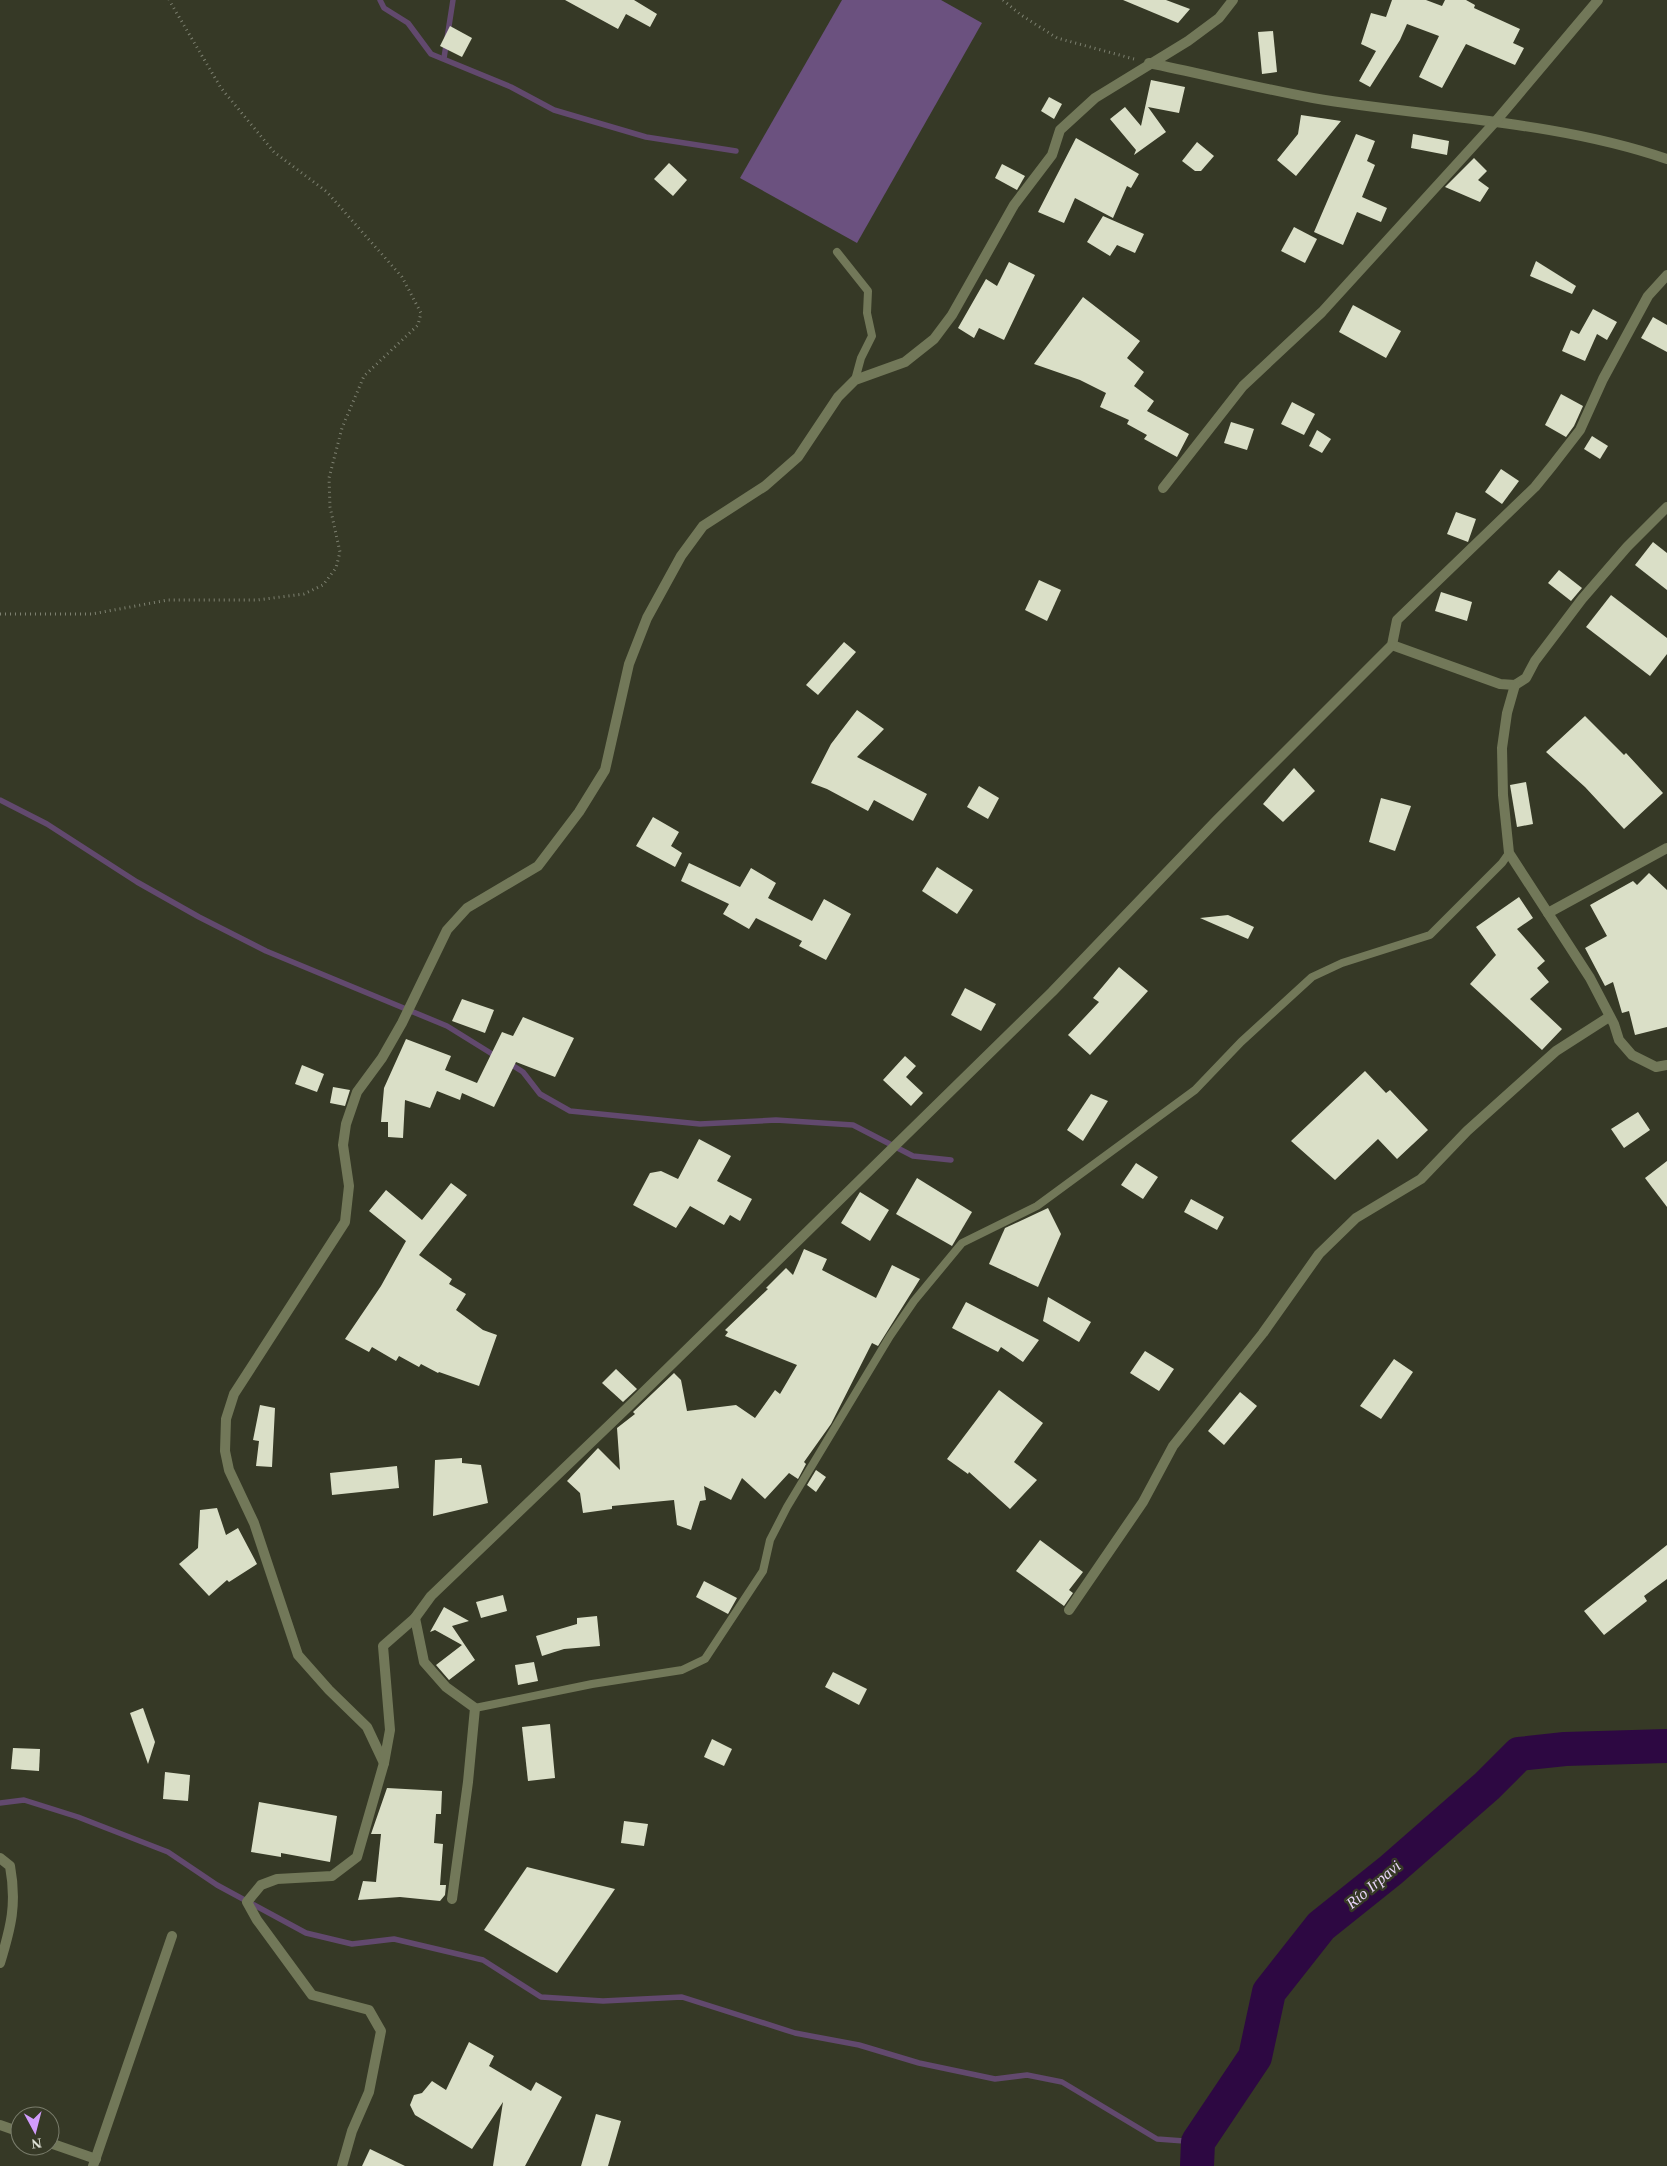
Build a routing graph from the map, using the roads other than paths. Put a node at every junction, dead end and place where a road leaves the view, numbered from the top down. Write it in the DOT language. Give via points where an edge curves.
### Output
graph roads {
  1 [pos="1233,0"];
  2 [pos="1598,0"];
  3 [pos="1149,63"];
  4 [pos="1496,121"];
  5 [pos="1667,159"];
  6 [pos="837,252"];
  7 [pos="1667,275"];
  8 [pos="855,380"];
  9 [pos="1163,488"];
  10 [pos="1667,507"];
  11 [pos="1392,645"];
  12 [pos="1514,685"];
  13 [pos="1667,848"];
  14 [pos="1509,853"];
  15 [pos="1548,913"];
  16 [pos="1609,1017"];
  17 [pos="1667,1065"];
  18 [pos="1070,1610"];
  19 [pos="414,1618"];
  20 [pos="475,1708"];
  21 [pos="384,1763"];
  22 [pos="0,1858"];
  23 [pos="452,1899"];
  24 [pos="172,1936"];
  25 [pos="0,1963"];
  26 [pos="60,2148"];
  27 [pos="94,2163"];
  28 [pos="342,2166"];
  1 -- 3 [label="street" via="1219,18 1188,41"];
  2 -- 4 [label="street"];
  3 -- 4 [label="street" via="1312,98"];
  3 -- 8 [label="street" via="1095,98 1060,130 1052,155 1014,205 952,314 934,339 905,362"];
  4 -- 5 [label="street" via="1623,144"];
  4 -- 9 [label="street" via="1322,312 1243,386"];
  6 -- 8 [label="lane" via="868,291 867,313 872,336 860,358"];
  7 -- 11 [label="street" via="1648,296 1603,379 1580,430 1535,487 1397,620"];
  8 -- 21 [label="street" via="838,397 798,457 765,486 703,526 681,556 647,618 629,664 605,770 579,812 538,866 467,908 448,930 402,1023 357,1092 343,1145 349,1186 345,1222 231,1402 226,1419 229,1470 254,1524 298,1655 367,1727"];
  10 -- 12 [label="street" via="1582,599 1526,678"];
  11 -- 12 [label="street" via="1500,684"];
  11 -- 19 [label="street" via="1052,992 431,1596"];
  12 -- 14 [label="street" via="1502,748"];
  13 -- 15 [label="street"];
  14 -- 15 [label="street"];
  14 -- 20 [label="lane" via="1430,935 1342,963 1312,977 1241,1042 1195,1090 1037,1206 962,1243 890,1336 787,1507 770,1540 763,1571 706,1659 682,1670"];
  15 -- 16 [label="street" via="1590,978"];
  16 -- 17 [label="street" via="1619,1040 1632,1055 1656,1067"];
  16 -- 18 [label="street" via="1556,1051 1467,1131 1421,1179 1356,1218 1319,1254 1263,1333 1173,1446 1143,1502"];
  19 -- 20 [label="street" via="424,1662 446,1687"];
  19 -- 21 [label="street" via="383,1646 390,1730"];
  20 -- 23 [label="street"];
  21 -- 28 [label="street" via="357,1858 332,1876 277,1879 261,1885 248,1902 257,1920 312,1995 368,2010 381,2030 369,2092 352,2131"];
  22 -- 25 [label="street" via="10,1866 15,1897 12,1925"];
  24 -- 27 [label="street"];
  26 -- 27 [label="street"];
}
